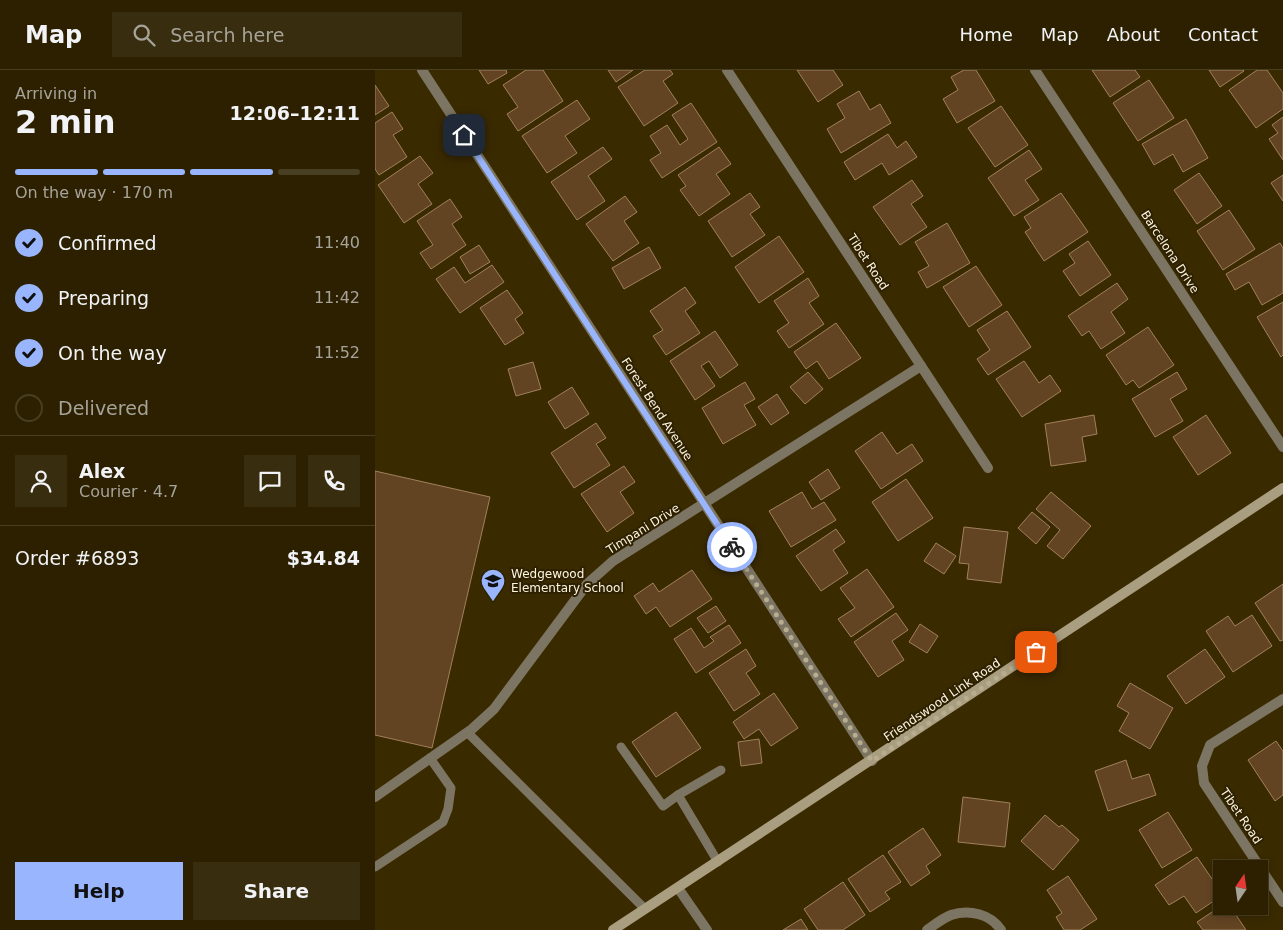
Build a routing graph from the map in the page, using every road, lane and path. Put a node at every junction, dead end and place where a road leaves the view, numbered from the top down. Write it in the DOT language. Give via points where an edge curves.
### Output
graph roads {
  1 [pos="422,70"];
  2 [pos="727,70"];
  3 [pos="1035,70"];
  4 [pos="921,366"];
  5 [pos="1283,447"];
  6 [pos="988,468"];
  7 [pos="1283,488"];
  8 [pos="705,505"];
  9 [pos="1283,699"];
  10 [pos="468,733"];
  11 [pos="621,747"];
  12 [pos="430,758"];
  13 [pos="872,761"];
  14 [pos="721,770"];
  15 [pos="678,795"];
  16 [pos="375,797"];
  17 [pos="718,862"];
  18 [pos="375,867"];
  19 [pos="678,888"];
  20 [pos="1283,902"];
  21 [pos="645,909"];
  22 [pos="613,930"];
  23 [pos="707,930"];
  24 [pos="927,930"];
  25 [pos="1001,930"];
  1 -- 8 [label="street, Forest Bend Avenue"];
  2 -- 4 [label="street, Tibet Road"];
  3 -- 5 [label="street, Barcelona Drive"];
  4 -- 6 [label="street, Tibet Road"];
  4 -- 8 [label="street, Timpani Drive"];
  7 -- 13 [label="main road, Friendswood Link Road"];
  8 -- 10 [label="street, Timpani Drive" via="613,561 587,584 494,710"];
  8 -- 13 [label="street, Forest Bend Avenue"];
  9 -- 20 [label="street, Tibet Road" via="1210,745 1202,766 1204,783"];
  10 -- 12 [label="street, Timpani Drive"];
  10 -- 21 [label="lane"];
  11 -- 15 [label="lane" via="663,806"];
  12 -- 16 [label="street, Timpani Drive"];
  12 -- 18 [label="lane" via="451,788 443,822"];
  13 -- 17 [label="main road, Friendswood Link Road"];
  14 -- 15 [label="lane"];
  15 -- 17 [label="lane"];
  17 -- 19 [label="main road, Friendswood Link Road"];
  19 -- 21 [label="main road, Friendswood Link Road"];
  19 -- 23 [label="street"];
  21 -- 22 [label="main road, Friendswood Link Road"];
  24 -- 25 [label="street" via="950,915 973,912 996,922"];
}
